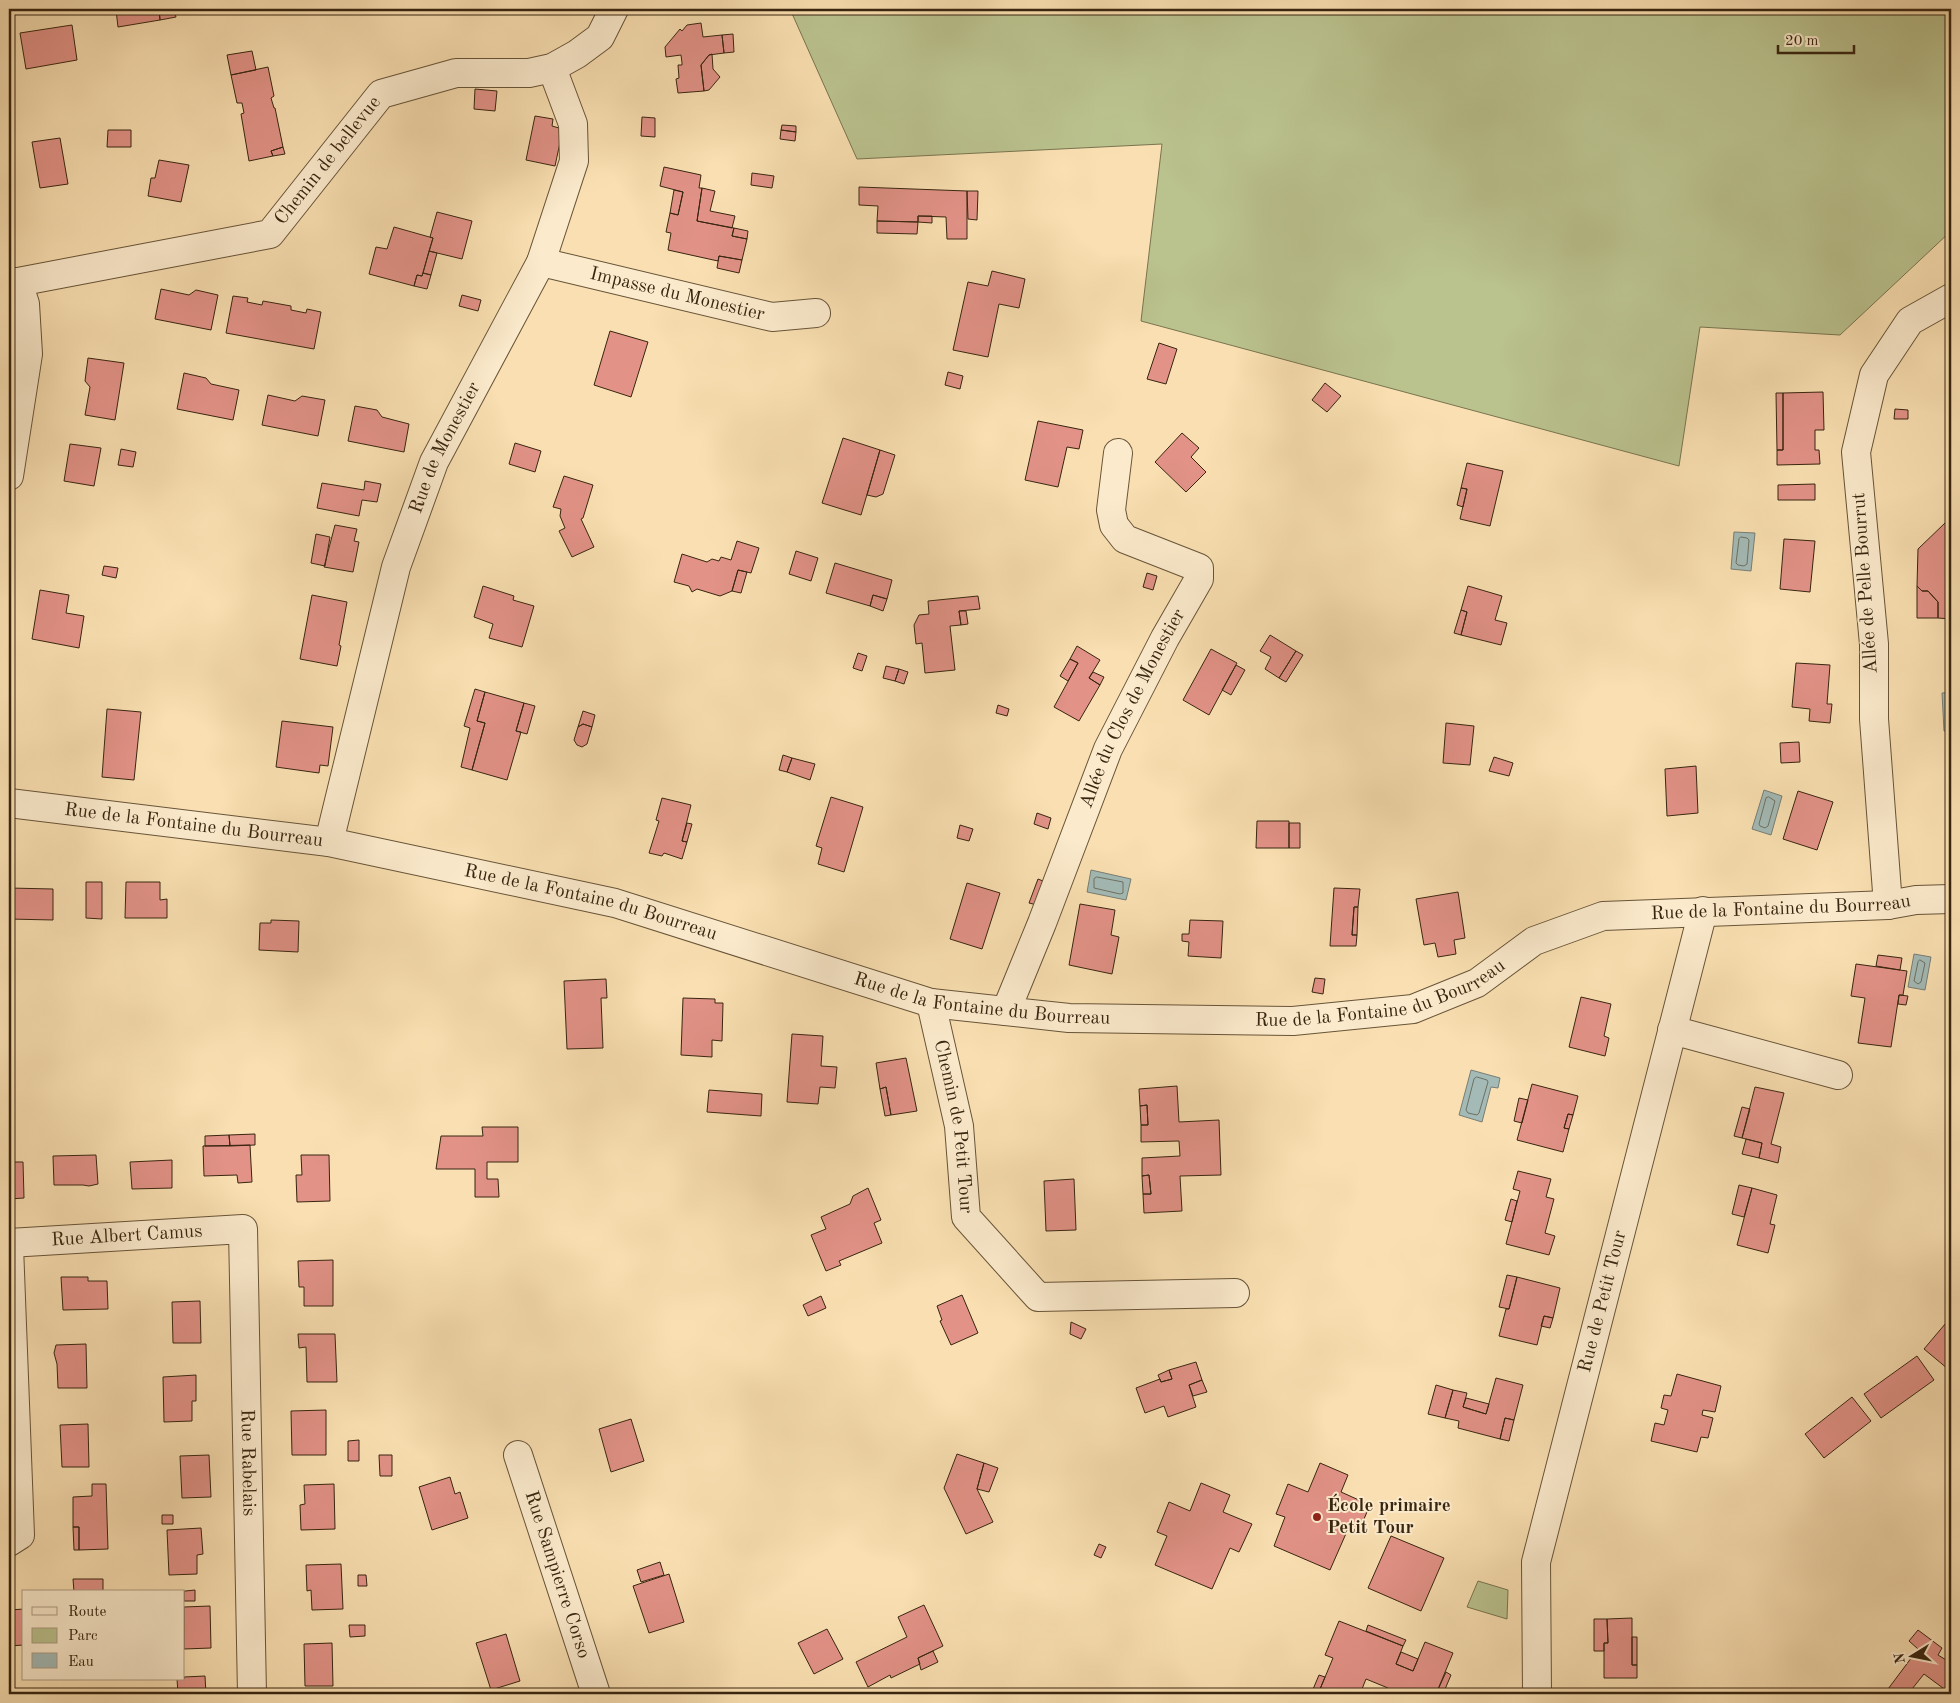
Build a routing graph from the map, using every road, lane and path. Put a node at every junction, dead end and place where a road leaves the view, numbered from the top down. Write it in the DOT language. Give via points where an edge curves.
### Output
graph roads {
  1 [pos="614,9"];
  2 [pos="552,68"];
  3 [pos="541,262"];
  4 [pos="14,282"];
  5 [pos="1951,298"];
  6 [pos="816,314"];
  7 [pos="1118,453"];
  8 [pos="9,476"];
  9 [pos="9,803"];
  10 [pos="329,842"];
  11 [pos="1951,899"];
  12 [pos="1888,905"];
  13 [pos="1703,911"];
  14 [pos="931,1003"];
  15 [pos="1006,1011"];
  16 [pos="1672,1030"];
  17 [pos="1838,1075"];
  18 [pos="243,1229"];
  19 [pos="9,1245"];
  20 [pos="1236,1293"];
  21 [pos="518,1455"];
  22 [pos="9,1542"];
  23 [pos="252,1694"];
  24 [pos="596,1694"];
  25 [pos="1538,1694"];
  1 -- 2 [label="street, Chemin de bellevue" via="600,36"];
  2 -- 3 [label="street, Rue de Monestier" via="573,124 574,161"];
  2 -- 4 [label="street, Chemin de bellevue" via="529,74 456,73 381,94 270,234"];
  3 -- 6 [label="street, Impasse du Monestier" via="772,316"];
  3 -- 10 [label="street, Rue de Monestier" via="434,462 396,567"];
  4 -- 8 [label="street" via="25,304 28,354"];
  5 -- 12 [label="street, Allée de Pelle Bourrut" via="1910,321 1874,375 1856,452 1874,644 1874,719"];
  7 -- 15 [label="street, Allée du Clos de Monestier" via="1111,510 1114,525 1125,540 1199,568 1199,580 1164,638 1108,749"];
  9 -- 10 [label="street, Rue de la Fontaine du Bourreau"];
  10 -- 14 [label="street, Rue de la Fontaine du Bourreau" via="615,903"];
  11 -- 12 [label="street, Rue de la Fontaine du Bourreau"];
  12 -- 13 [label="street, Rue de la Fontaine du Bourreau"];
  13 -- 15 [label="street, Rue de la Fontaine du Bourreau" via="1603,916 1534,941 1477,983 1413,1009 1293,1021 1069,1018"];
  13 -- 16 [label="street, Rue de Petit Tour"];
  14 -- 15 [label="street, Rue de la Fontaine du Bourreau"];
  14 -- 20 [label="street, Chemin de Petit Tour" via="959,1126 966,1217 1038,1297"];
  16 -- 17 [label="street"];
  16 -- 25 [label="street, Rue de Petit Tour" via="1536,1562"];
  18 -- 19 [label="street, Rue Albert Camus"];
  18 -- 23 [label="street, Rue Rabelais"];
  19 -- 22 [label="street" via="20,1535"];
  21 -- 24 [label="street, Rue Sampierre Corso"];
}
